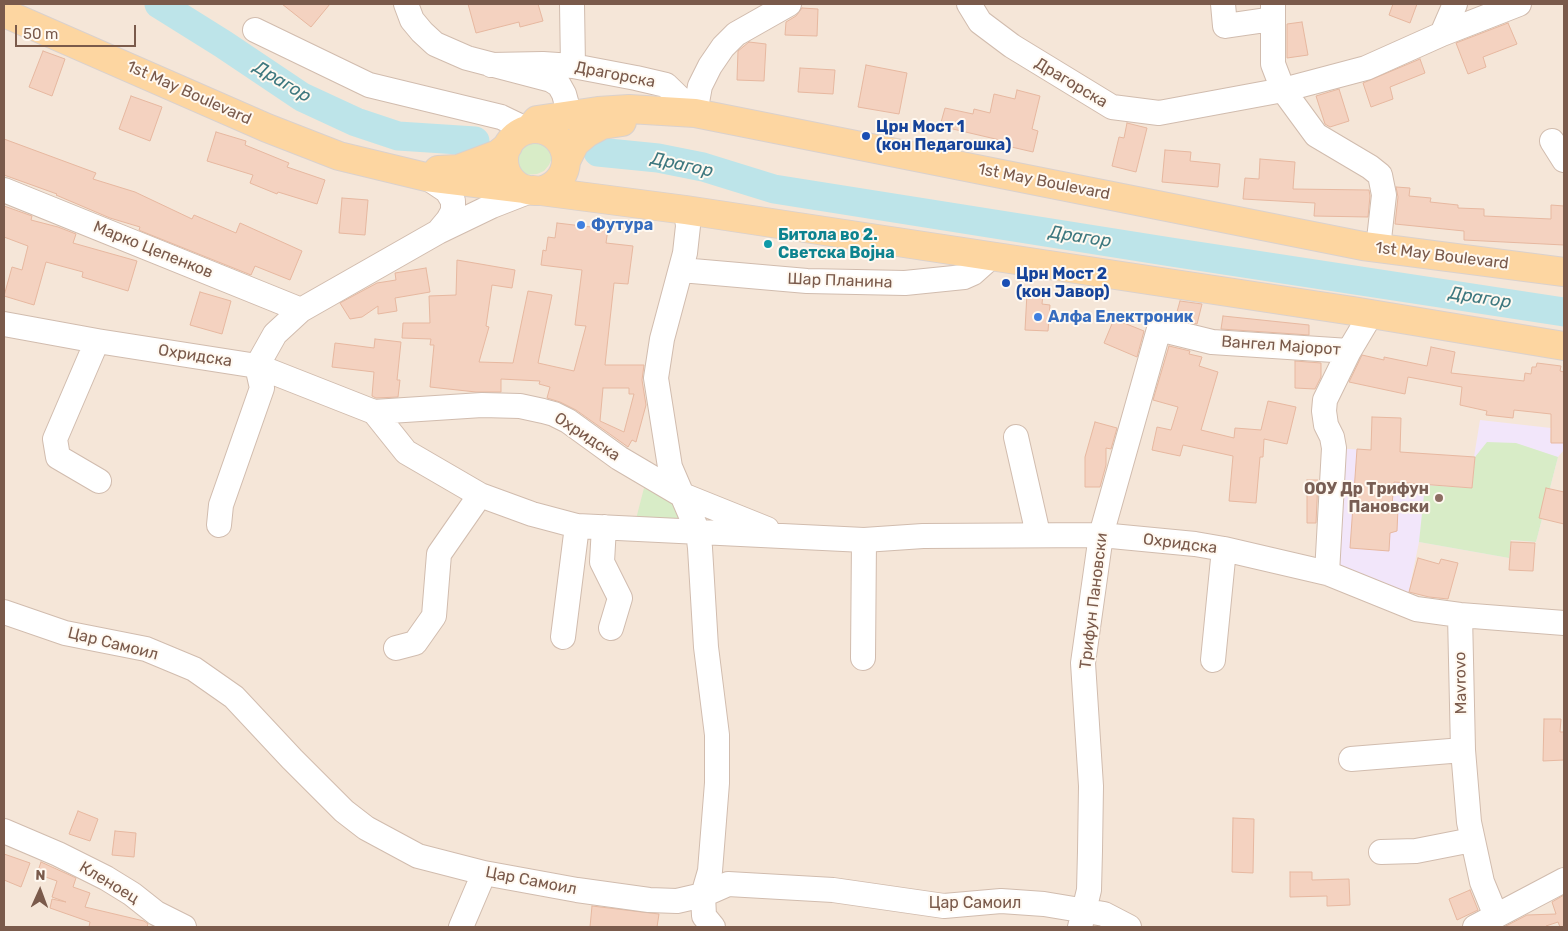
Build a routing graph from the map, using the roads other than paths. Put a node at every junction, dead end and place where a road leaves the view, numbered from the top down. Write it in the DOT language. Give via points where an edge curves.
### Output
graph roads {
  1 [pos="406,4"];
  2 [pos="572,4"];
  3 [pos="789,4"];
  4 [pos="969,4"];
  5 [pos="1223,4"];
  6 [pos="1455,4"];
  7 [pos="1519,4"];
  8 [pos="1273,11"];
  9 [pos="4,13"];
  10 [pos="255,30"];
  11 [pos="1442,34"];
  12 [pos="492,65"];
  13 [pos="573,66"];
  14 [pos="1283,90"];
  15 [pos="695,113"];
  16 [pos="490,115"];
  17 [pos="570,116"];
  18 [pos="524,132"];
  19 [pos="566,159"];
  20 [pos="376,166"];
  21 [pos="426,177"];
  22 [pos="529,189"];
  23 [pos="4,190"];
  24 [pos="686,210"];
  25 [pos="438,232"];
  26 [pos="1378,248"];
  27 [pos="992,256"];
  28 [pos="681,270"];
  29 [pos="1564,272"];
  30 [pos="301,310"];
  31 [pos="1371,314"];
  32 [pos="4,324"];
  33 [pos="31,328"];
  34 [pos="1159,328"];
  35 [pos="97,341"];
  36 [pos="4,342"];
  37 [pos="1564,346"];
  38 [pos="1349,350"];
  39 [pos="257,366"];
  40 [pos="374,412"];
  41 [pos="1016,437"];
  42 [pos="99,481"];
  43 [pos="680,494"];
  44 [pos="480,495"];
  45 [pos="219,525"];
  46 [pos="577,526"];
  47 [pos="604,527"];
  48 [pos="698,532"];
  49 [pos="1038,534"];
  50 [pos="1101,534"];
  51 [pos="785,536"];
  52 [pos="864,540"];
  53 [pos="1224,549"];
  54 [pos="1327,573"];
  55 [pos="4,612"];
  56 [pos="1460,616"];
  57 [pos="1564,623"];
  58 [pos="611,628"];
  59 [pos="563,638"];
  60 [pos="396,648"];
  61 [pos="864,658"];
  62 [pos="1213,660"];
  63 [pos="1462,750"];
  64 [pos="1351,759"];
  65 [pos="4,831"];
  66 [pos="1472,840"];
  67 [pos="1382,852"];
  68 [pos="484,873"];
  69 [pos="1564,880"];
  70 [pos="703,894"];
  71 [pos="1496,916"];
  72 [pos="1082,919"];
  73 [pos="184,927"];
  74 [pos="461,927"];
  75 [pos="712,927"];
  76 [pos="1129,927"];
  77 [pos="1475,927"];
  1 -- 12 [label="street, Драгорска" via="412,20 435,44"];
  2 -- 13 [label="street"];
  3 -- 15 [label="street" via="736,34 724,47 700,86"];
  4 -- 14 [label="street, Драгорска" via="980,22 1012,46 1112,107 1158,113"];
  5 -- 8 [label="street" via="1225,26"];
  6 -- 11 [label="street"];
  7 -- 11 [label="street, Драгорска"];
  8 -- 14 [label="street" via="1273,64"];
  9 -- 20 [label="main road, 1st May Boulevard" via="267,128 339,156"];
  10 -- 16 [label="street" via="369,85"];
  11 -- 14 [label="street, Драгорска" via="1366,68"];
  12 -- 13 [label="street, Драгорска"];
  12 -- 17 [label="street, Драгорска" via="551,80 559,85"];
  13 -- 15 [label="street, Драгорска" via="666,85"];
  14 -- 26 [label="street" via="1316,135 1380,175 1384,195"];
  15 -- 17 [label="main road, 1st May Boulevard" via="630,109"];
  15 -- 19 [label="main road, 1st May Boulevard" via="668,120 602,125 575,143"];
  15 -- 26 [label="main road, 1st May Boulevard"];
  16 -- 18 [label="street"];
  16 -- 18 [label="street" via="499,126"];
  17 -- 18 [label="main road, 1st May Boulevard"];
  18 -- 19 [label="main road" via="537,129 554,135 565,150"];
  18 -- 20 [label="main road, 1st May Boulevard" via="498,154 458,169 430,171"];
  18 -- 22 [label="main road" via="505,156 505,166 516,184"];
  19 -- 22 [label="main road, 1st May Boulevard" via="565,169 553,185"];
  20 -- 21 [label="main road, 1st May Boulevard"];
  21 -- 22 [label="main road, 1st May Boulevard"];
  21 -- 25 [label="street" via="447,191 453,201 453,212"];
  22 -- 24 [label="main road, 1st May Boulevard"];
  22 -- 25 [label="street"];
  23 -- 30 [label="street, Марко Цепенков"];
  24 -- 27 [label="main road, 1st May Boulevard"];
  24 -- 28 [label="street" via="688,226"];
  25 -- 30 [label="street"];
  26 -- 29 [label="main road, 1st May Boulevard"];
  27 -- 28 [label="street, Шар Планина" via="964,277 905,283 807,281"];
  27 -- 31 [label="main road, 1st May Boulevard"];
  28 -- 43 [label="street" via="662,339 656,378 670,467"];
  30 -- 39 [label="street" via="275,334"];
  31 -- 37 [label="main road, 1st May Boulevard"];
  31 -- 38 [label="street"];
  32 -- 33 [label="street, Охридска"];
  33 -- 35 [label="street, Охридска"];
  33 -- 36 [label="street"];
  34 -- 38 [label="street, Вангел Маjорот" via="1212,342"];
  34 -- 50 [label="street, Трифун Пановски"];
  35 -- 39 [label="street, Охридска"];
  35 -- 42 [label="street" via="55,439 58,457"];
  38 -- 54 [label="street" via="1325,400 1324,410 1334,448"];
  39 -- 40 [label="street, Охридска"];
  39 -- 45 [label="street" via="262,388 221,505"];
  40 -- 43 [label="street, Охридска" via="482,405 520,406 549,412"];
  40 -- 44 [label="street, Охридска" via="406,452"];
  41 -- 49 [label="street"];
  43 -- 48 [label="street"];
  43 -- 51 [label="street, Охридска"];
  44 -- 46 [label="street, Охридска"];
  44 -- 60 [label="street" via="439,554 434,616 415,643"];
  46 -- 47 [label="street, Охридска"];
  46 -- 59 [label="street"];
  47 -- 48 [label="street, Охридска"];
  47 -- 58 [label="street" via="602,562 620,598"];
  48 -- 51 [label="street, Охридска"];
  48 -- 70 [label="street" via="706,647 717,735 710,871"];
  49 -- 50 [label="street, Охридска"];
  49 -- 52 [label="street, Охридска"];
  50 -- 53 [label="street, Охридска"];
  50 -- 72 [label="street, Трифун Пановски" via="1083,663 1091,786 1089,890"];
  51 -- 52 [label="street, Охридска"];
  52 -- 61 [label="street"];
  53 -- 54 [label="street, Охридска"];
  53 -- 62 [label="street"];
  54 -- 56 [label="street, Охридска" via="1416,609"];
  55 -- 68 [label="street, Цар Самоил" via="65,632 146,649 194,669 234,697 298,766 366,828 418,856"];
  56 -- 57 [label="street, Охридска"];
  56 -- 63 [label="street, Mavrovo"];
  63 -- 64 [label="street"];
  63 -- 66 [label="street, Mavrovo"];
  65 -- 73 [label="street, Кленоец" via="106,878 156,913"];
  66 -- 67 [label="street" via="1416,851"];
  66 -- 71 [label="street, Mavrovo" via="1482,882"];
  68 -- 70 [label="street, Цар Самоил" via="649,900 677,901"];
  68 -- 74 [label="street"];
  69 -- 71 [label="street"];
  70 -- 72 [label="street, Цар Самоил" via="728,884 832,890 944,906 1001,902 1044,904"];
  70 -- 75 [label="street" via="704,916"];
  71 -- 77 [label="street"];
  72 -- 76 [label="street, Цар Самоил" via="1104,914"];
}
